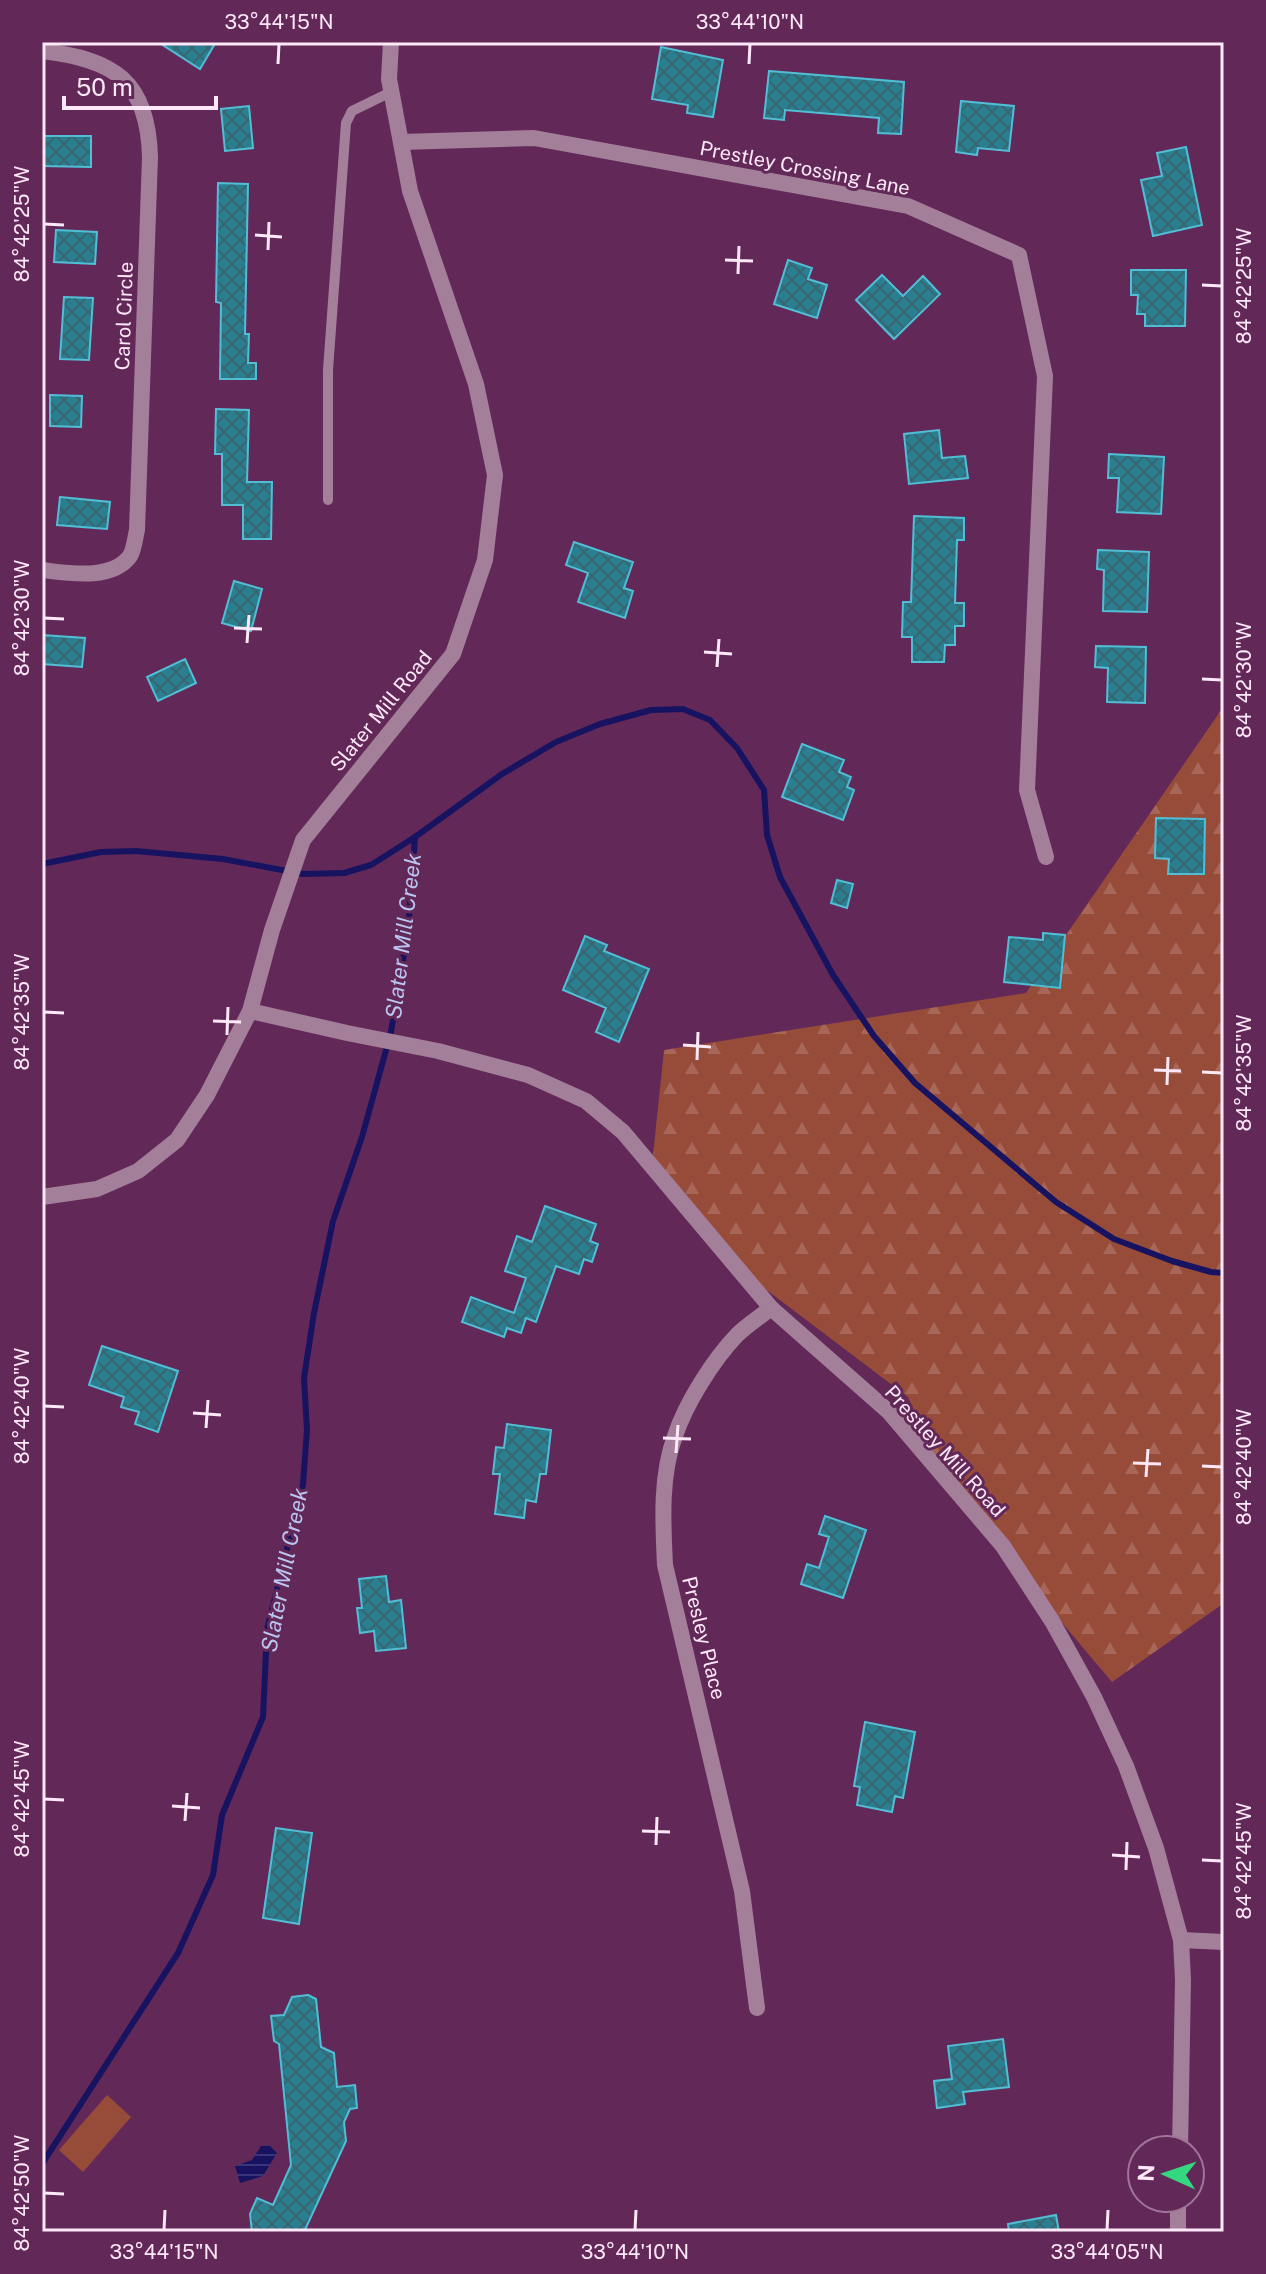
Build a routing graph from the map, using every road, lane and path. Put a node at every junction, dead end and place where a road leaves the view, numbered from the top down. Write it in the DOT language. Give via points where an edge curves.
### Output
graph roads {
  1 [pos="391,42"];
  2 [pos="42,51"];
  3 [pos="391,92"];
  4 [pos="401,142"];
  5 [pos="328,500"];
  6 [pos="42,570"];
  7 [pos="1046,857"];
  8 [pos="250,1011"];
  9 [pos="42,1197"];
  10 [pos="771,1308"];
  11 [pos="1181,1940"];
  12 [pos="1224,1942"];
  13 [pos="757,2008"];
  14 [pos="1180,2134"];
  1 -- 3 [label="street, Slater Mill Road"];
  2 -- 6 [label="street, Carol Circle" via="87,59 114,71 133,87 150,136 137,530 131,555 97,572"];
  3 -- 4 [label="street, Slater Mill Road"];
  3 -- 5 [label="lane" via="352,111 346,123 328,370"];
  4 -- 7 [label="street, Prestley Crossing Lane" via="534,138 862,197 908,206 1019,255 1045,376 1027,790"];
  4 -- 8 [label="street, Slater Mill Road" via="410,191 476,384 495,475 485,560 453,654 303,840"];
  8 -- 9 [label="street, Slater Mill Road" via="177,1140 138,1171 97,1189"];
  8 -- 10 [label="street, Prestley Mill Road" via="528,1075 586,1101 623,1132"];
  10 -- 11 [label="street, Prestley Mill Road" via="889,1412 1003,1546 1052,1621 1126,1766"];
  10 -- 13 [label="street, Presley Place" via="737,1335 704,1379 682,1421 667,1473 663,1517 665,1565 742,1891"];
  11 -- 12 [label="street"];
  11 -- 14 [label="street, Prestley Mill Road"];
}
